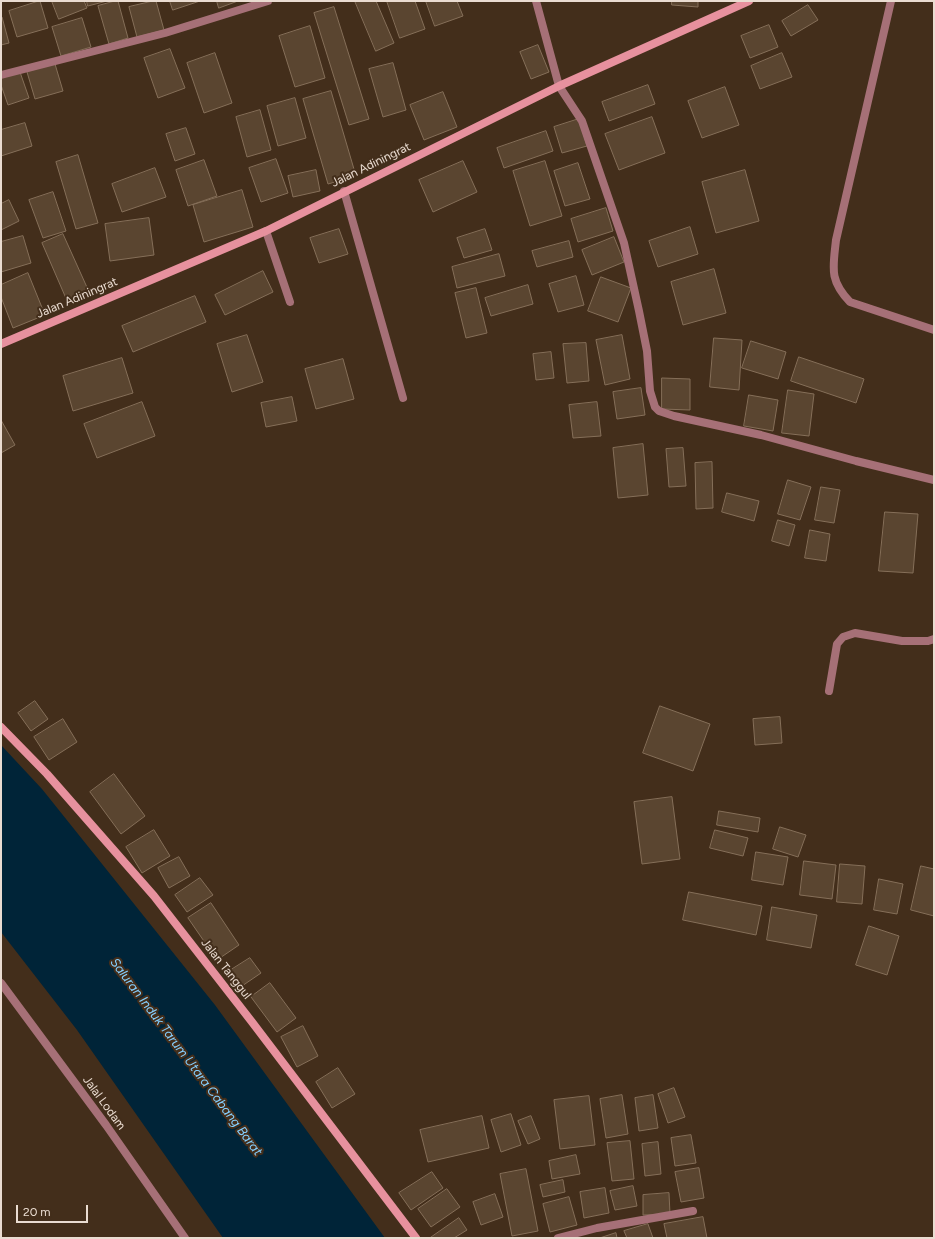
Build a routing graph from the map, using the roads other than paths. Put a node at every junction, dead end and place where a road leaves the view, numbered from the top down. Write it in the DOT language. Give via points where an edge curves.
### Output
graph roads {
  1 [pos="268,1"];
  2 [pos="536,1"];
  3 [pos="749,1"];
  4 [pos="891,1"];
  5 [pos="1,75"];
  6 [pos="559,86"];
  7 [pos="344,191"];
  8 [pos="266,231"];
  9 [pos="290,302"];
  10 [pos="934,330"];
  11 [pos="1,344"];
  12 [pos="403,398"];
  13 [pos="934,480"];
  14 [pos="934,639"];
  15 [pos="829,691"];
  16 [pos="1,727"];
  17 [pos="1,983"];
  18 [pos="692,1211"];
  19 [pos="185,1238"];
  20 [pos="416,1238"];
  21 [pos="558,1238"];
  1 -- 5 [label="street" via="165,33"];
  2 -- 6 [label="street"];
  3 -- 6 [label="street, Jalan Adiningrat"];
  4 -- 10 [label="street" via="836,240 835,282 850,302"];
  6 -- 7 [label="street, Jalan Adiningrat"];
  6 -- 13 [label="street" via="582,121 624,243 640,311 654,407 674,416 761,435"];
  7 -- 8 [label="street, Jalan Adiningrat"];
  7 -- 12 [label="street"];
  8 -- 9 [label="street"];
  8 -- 11 [label="street, Jalan Adiningrat"];
  14 -- 15 [label="street" via="902,640 855,633 843,637 837,644"];
  16 -- 20 [label="street, Jalan Tanggul" via="47,774 154,896"];
  17 -- 19 [label="street, Jalal Lodam" via="106,1125"];
  18 -- 21 [label="street"];
}
